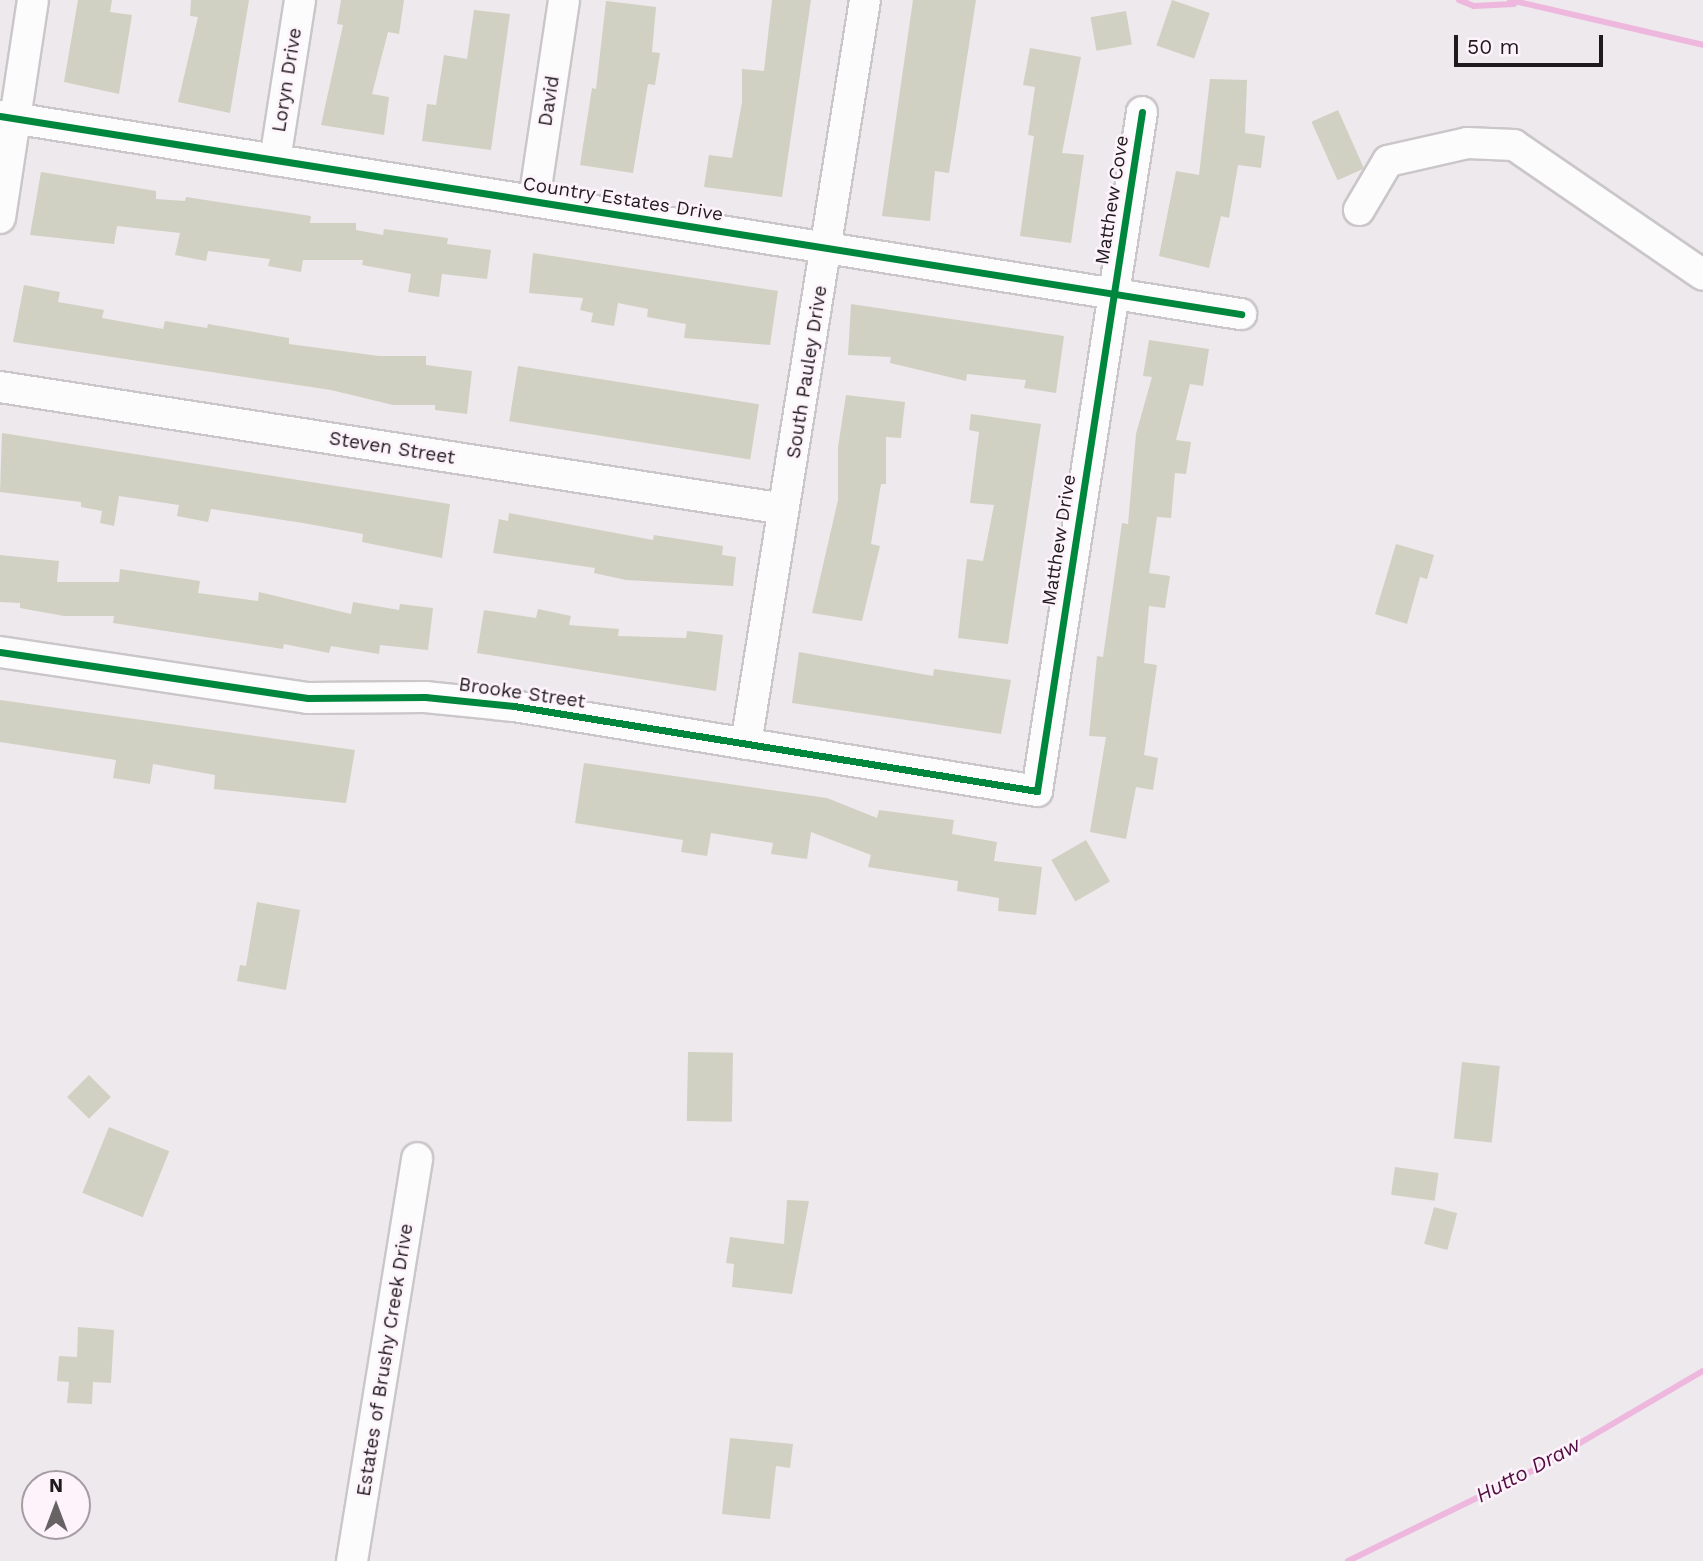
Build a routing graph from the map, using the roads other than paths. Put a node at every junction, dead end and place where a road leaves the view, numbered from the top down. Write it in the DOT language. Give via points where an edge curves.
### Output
graph roads {
  1 [pos="33,0"];
  2 [pos="300,0"];
  3 [pos="564,0"];
  4 [pos="865,0"];
  5 [pos="1142,112"];
  6 [pos="7,117"];
  7 [pos="275,160"];
  8 [pos="534,201"];
  9 [pos="1359,210"];
  10 [pos="0,218"];
  11 [pos="828,248"];
  12 [pos="1703,275"];
  13 [pos="1113,293"];
  14 [pos="1241,314"];
  15 [pos="0,387"];
  16 [pos="784,509"];
  17 [pos="0,652"];
  18 [pos="746,744"];
  19 [pos="1037,791"];
  20 [pos="417,1158"];
  21 [pos="352,1561"];
  1 -- 6 [label="street"];
  2 -- 7 [label="street, Loryn Drive"];
  3 -- 8 [label="street, David"];
  4 -- 11 [label="street, South Pauley Drive"];
  5 -- 13 [label="street, Matthew Cove"];
  6 -- 7 [label="street, Country Estates Drive"];
  6 -- 10 [label="street"];
  7 -- 8 [label="street, Country Estates Drive"];
  8 -- 11 [label="street, Country Estates Drive"];
  9 -- 12 [label="street" via="1388,161 1467,143 1514,145"];
  11 -- 13 [label="street, Country Estates Drive"];
  11 -- 16 [label="street, South Pauley Drive"];
  13 -- 14 [label="street, Country Estates Drive"];
  13 -- 19 [label="street, Matthew Drive"];
  15 -- 16 [label="street, Steven Street"];
  16 -- 18 [label="street, South Pauley Drive"];
  17 -- 18 [label="street, Brooke Street" via="308,698 465,699"];
  18 -- 19 [label="street, Brooke Street"];
  20 -- 21 [label="street, Estates of Brushy Creek Drive"];
}
